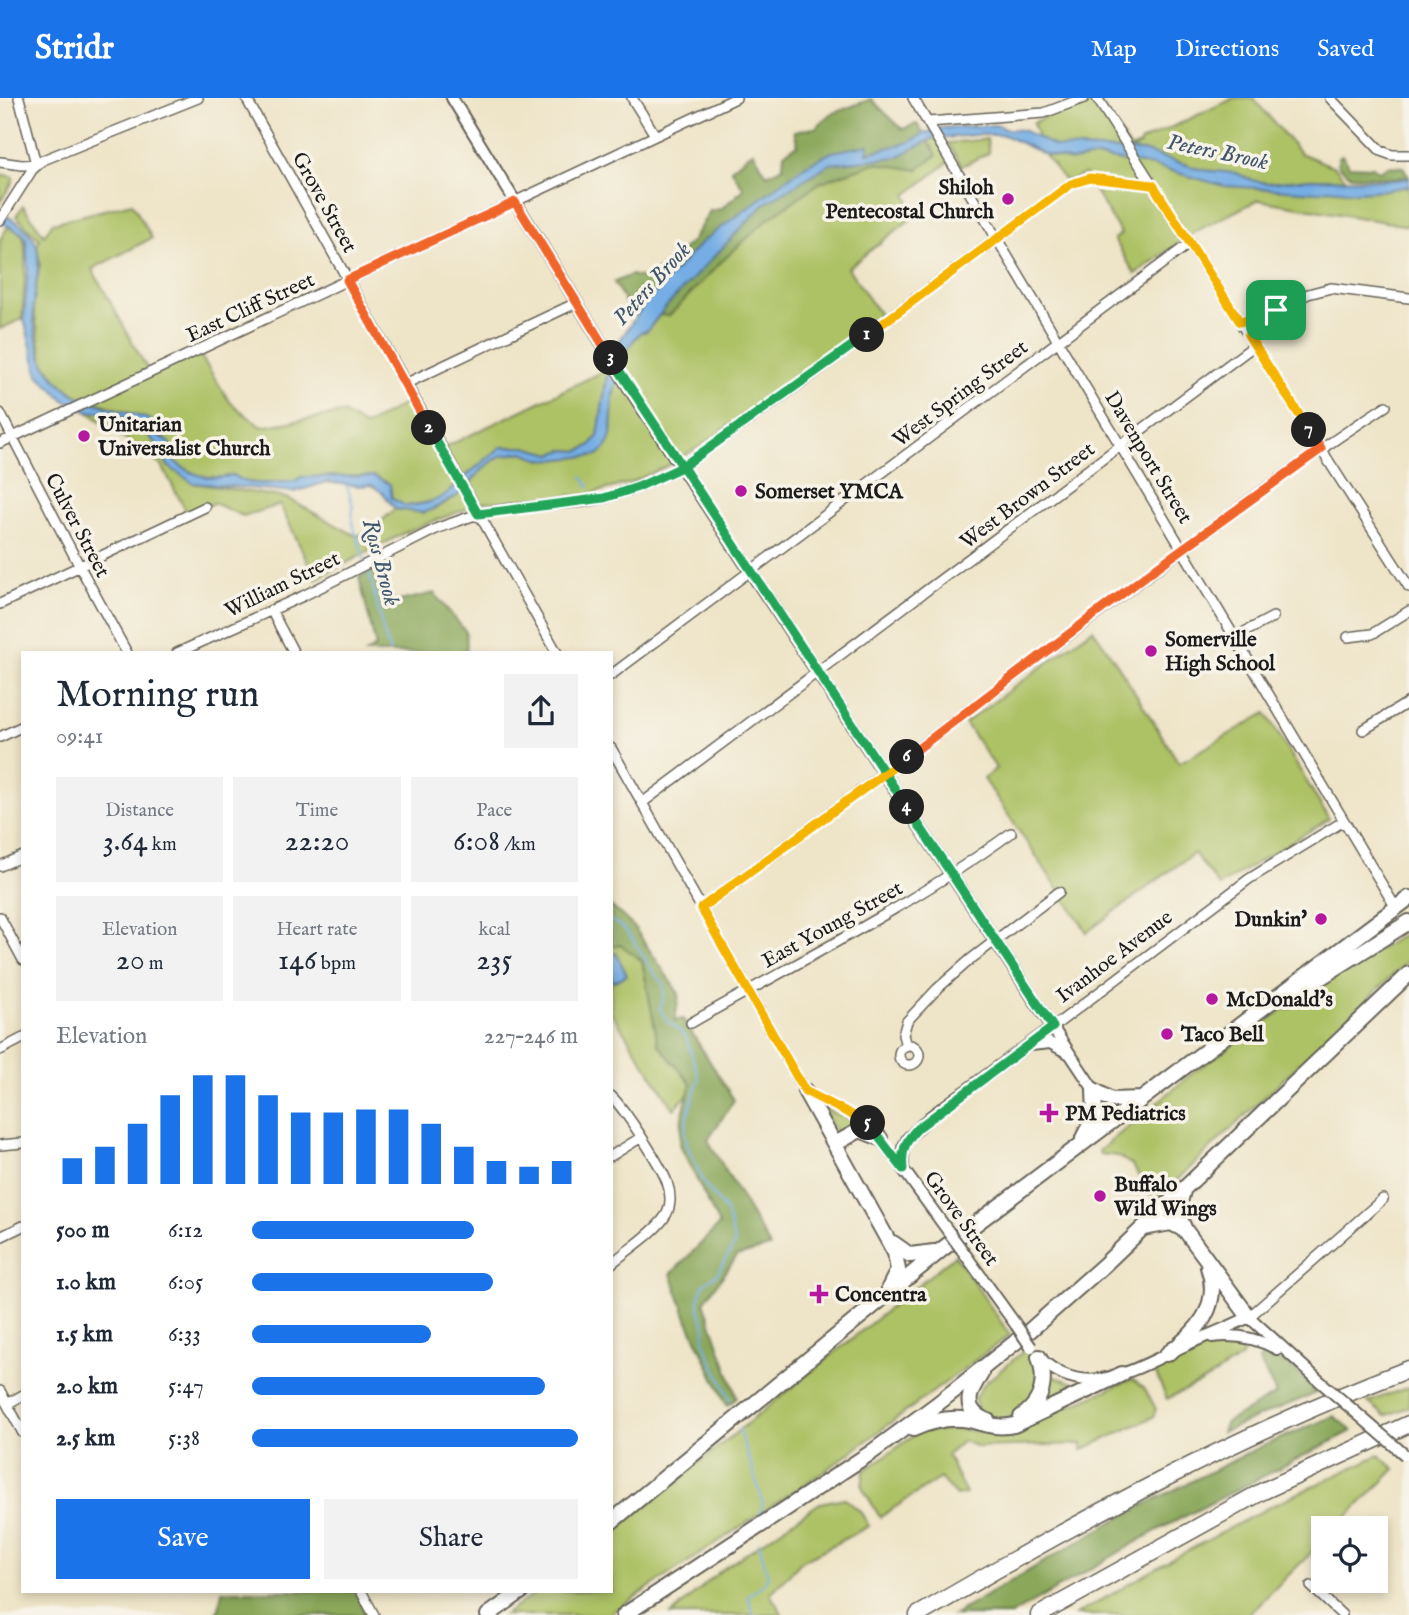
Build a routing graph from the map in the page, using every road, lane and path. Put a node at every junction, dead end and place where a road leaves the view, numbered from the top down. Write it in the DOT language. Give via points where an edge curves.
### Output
graph roads {
  1 [pos="19,98"];
  2 [pos="198,98"];
  3 [pos="246,98"];
  4 [pos="452,98"];
  5 [pos="632,98"];
  6 [pos="736,98"];
  7 [pos="913,98"];
  8 [pos="1084,98"];
  9 [pos="1097,98"];
  10 [pos="1330,98"];
  11 [pos="930,125"];
  12 [pos="655,135"];
  13 [pos="1409,155"];
  14 [pos="0,162"];
  15 [pos="36,164"];
  16 [pos="1150,181"];
  17 [pos="515,202"];
  18 [pos="0,220"];
  19 [pos="998,238"];
  20 [pos="1190,243"];
  21 [pos="347,280"];
  22 [pos="1409,298"];
  23 [pos="576,303"];
  24 [pos="1276,310"];
  25 [pos="1240,322"];
  26 [pos="1248,335"];
  27 [pos="1059,340"];
  28 [pos="1255,345"];
  29 [pos="405,384"];
  30 [pos="1386,406"];
  31 [pos="0,413"];
  32 [pos="12,438"];
  33 [pos="0,443"];
  34 [pos="1122,446"];
  35 [pos="1321,449"];
  36 [pos="682,467"];
  37 [pos="205,508"];
  38 [pos="478,514"];
  39 [pos="1183,548"];
  40 [pos="80,566"];
  41 [pos="751,570"];
  42 [pos="1409,587"];
  43 [pos="0,604"];
  44 [pos="271,610"];
  45 [pos="1409,611"];
  46 [pos="1273,617"];
  47 [pos="1236,637"];
  48 [pos="1348,637"];
  49 [pos="126,651"];
  50 [pos="181,651"];
  51 [pos="293,651"];
  52 [pos="556,651"];
  53 [pos="818,673"];
  54 [pos="613,674"];
  55 [pos="1409,702"];
  56 [pos="21,727"];
  57 [pos="1363,730"];
  58 [pos="0,737"];
  59 [pos="613,752"];
  60 [pos="885,774"];
  61 [pos="642,803"];
  62 [pos="1344,821"];
  63 [pos="1011,833"];
  64 [pos="21,857"];
  65 [pos="0,866"];
  66 [pos="952,875"];
  67 [pos="1059,892"];
  68 [pos="1409,898"];
  69 [pos="701,908"];
  70 [pos="1396,908"];
  71 [pos="0,917"];
  72 [pos="1409,922"];
  73 [pos="996,941"];
  74 [pos="21,956"];
  75 [pos="1409,974"];
  76 [pos="1409,981"];
  77 [pos="747,991"];
  78 [pos="1384,998"];
  79 [pos="691,1023"];
  80 [pos="1053,1027"];
  81 [pos="21,1039"];
  82 [pos="906,1046"];
  83 [pos="1025,1046"];
  84 [pos="0,1050"];
  85 [pos="1072,1055"];
  86 [pos="1194,1061"];
  87 [pos="1094,1090"];
  88 [pos="805,1091"];
  89 [pos="613,1098"];
  90 [pos="1143,1099"];
  91 [pos="640,1138"];
  92 [pos="880,1138"];
  93 [pos="21,1143"];
  94 [pos="835,1144"];
  95 [pos="0,1145"];
  96 [pos="1076,1148"];
  97 [pos="613,1155"];
  98 [pos="903,1169"];
  99 [pos="1185,1187"];
  100 [pos="1383,1199"];
  101 [pos="21,1227"];
  102 [pos="1142,1228"];
  103 [pos="1185,1230"];
  104 [pos="0,1237"];
  105 [pos="889,1240"];
  106 [pos="941,1250"];
  107 [pos="1203,1256"];
  108 [pos="613,1262"];
  109 [pos="884,1296"];
  110 [pos="1249,1317"];
  111 [pos="1196,1340"];
  112 [pos="1035,1352"];
  113 [pos="1167,1353"];
  114 [pos="1292,1357"];
  115 [pos="987,1366"];
  116 [pos="1409,1369"];
  117 [pos="1122,1374"];
  118 [pos="0,1391"];
  119 [pos="21,1396"];
  120 [pos="7,1404"];
  121 [pos="1409,1424"];
  122 [pos="21,1429"];
  123 [pos="872,1452"];
  124 [pos="1407,1457"];
  125 [pos="613,1520"];
  126 [pos="362,1593"];
  127 [pos="519,1593"];
  128 [pos="1318,1593"];
  129 [pos="374,1615"];
  130 [pos="488,1615"];
  131 [pos="624,1615"];
  132 [pos="918,1615"];
  133 [pos="1039,1615"];
  134 [pos="1342,1615"];
  1 -- 15 [label="street"];
  2 -- 15 [label="street"];
  3 -- 21 [label="street, Grove Street"];
  4 -- 17 [label="street"];
  5 -- 12 [label="street"];
  6 -- 12 [label="street, East Cliff Street"];
  7 -- 11 [label="street, Davenport Street"];
  8 -- 11 [label="street" via="1044,113"];
  9 -- 16 [label="street"];
  10 -- 13 [label="street" via="1386,153"];
  11 -- 19 [label="street, Davenport Street"];
  12 -- 17 [label="street, East Cliff Street"];
  14 -- 15 [label="street"];
  15 -- 18 [label="street"];
  16 -- 19 [label="street, William Street" via="1082,179"];
  16 -- 20 [label="street"];
  17 -- 21 [label="street, East Cliff Street"];
  17 -- 23 [label="street"];
  19 -- 27 [label="street, Davenport Street"];
  19 -- 36 [label="street, William Street"];
  20 -- 25 [label="street"];
  20 -- 27 [label="street, West Spring Street"];
  21 -- 29 [label="street, Grove Street"];
  21 -- 32 [label="street, East Cliff Street"];
  22 -- 24 [label="street" via="1331,288"];
  23 -- 29 [label="street"];
  23 -- 36 [label="street"];
  24 -- 25 [label="street"];
  24 -- 26 [label="street"];
  25 -- 26 [label="street"];
  26 -- 28 [label="street"];
  27 -- 34 [label="street, Davenport Street"];
  27 -- 41 [label="street, West Spring Street"];
  28 -- 34 [label="street, West Brown Street"];
  28 -- 35 [label="street"];
  29 -- 38 [label="street, Grove Street"];
  30 -- 35 [label="street"];
  31 -- 32 [label="street, Culver Street"];
  32 -- 33 [label="street, East Cliff Street"];
  32 -- 40 [label="street, Culver Street"];
  34 -- 39 [label="street, Davenport Street"];
  34 -- 53 [label="street, West Brown Street"];
  35 -- 39 [label="street"];
  35 -- 42 [label="street"];
  36 -- 38 [label="street, William Street" via="604,498"];
  36 -- 41 [label="street"];
  37 -- 40 [label="street"];
  38 -- 44 [label="street, William Street" via="438,528"];
  38 -- 52 [label="street, Grove Street"];
  39 -- 47 [label="street, Davenport Street"];
  39 -- 60 [label="street"];
  40 -- 43 [label="street"];
  40 -- 49 [label="street, Culver Street"];
  41 -- 53 [label="street"];
  41 -- 54 [label="street, West Spring Street"];
  44 -- 50 [label="street, William Street"];
  44 -- 51 [label="street"];
  45 -- 48 [label="street" via="1372,634"];
  46 -- 47 [label="street"];
  47 -- 62 [label="street, Davenport Street"];
  53 -- 60 [label="street"];
  53 -- 61 [label="street, West Brown Street"];
  55 -- 57 [label="street"];
  56 -- 58 [label="street"];
  59 -- 61 [label="street"];
  60 -- 66 [label="street"];
  60 -- 69 [label="street"];
  61 -- 69 [label="street"];
  62 -- 70 [label="street, Davenport Street"];
  62 -- 80 [label="street, Ivanhoe Avenue" via="1249,879"];
  63 -- 66 [label="street, East Young Street"];
  64 -- 65 [label="street"];
  66 -- 73 [label="street"];
  66 -- 77 [label="street, East Young Street"];
  67 -- 73 [label="street"];
  68 -- 70 [label="highway"];
  69 -- 77 [label="street"];
  70 -- 86 [label="highway"];
  71 -- 74 [label="street"];
  72 -- 86 [label="highway"];
  73 -- 80 [label="street"];
  73 -- 82 [label="street" via="911,1015 903,1031"];
  75 -- 78 [label="highway"];
  76 -- 78 [label="highway"];
  77 -- 79 [label="street, East Young Street"];
  77 -- 88 [label="street"];
  78 -- 99 [label="highway"];
  80 -- 83 [label="street, Ivanhoe Avenue"];
  80 -- 85 [label="street"];
  81 -- 84 [label="street"];
  83 -- 85 [label="street" via="1050,1043"];
  83 -- 98 [label="street, Ivanhoe Avenue" via="908,1138"];
  85 -- 87 [label="street"];
  86 -- 90 [label="highway"];
  87 -- 90 [label="highway" via="1111,1100"];
  87 -- 96 [label="highway" via="1095,1115"];
  88 -- 92 [label="street, Grove Street" via="861,1118"];
  88 -- 94 [label="highway"];
  89 -- 91 [label="street"];
  90 -- 96 [label="highway"];
  91 -- 97 [label="street"];
  91 -- 108 [label="street" via="667,1180 667,1212 655,1228"];
  92 -- 94 [label="highway" via="860,1130"];
  92 -- 98 [label="street, Grove Street"];
  93 -- 95 [label="street"];
  94 -- 105 [label="highway"];
  96 -- 106 [label="highway"];
  98 -- 112 [label="street, Grove Street, bridge"];
  99 -- 102 [label="highway"];
  99 -- 103 [label="highway" via="1177,1212"];
  100 -- 110 [label="street"];
  101 -- 104 [label="street"];
  102 -- 103 [label="highway" via="1171,1223"];
  102 -- 115 [label="highway"];
  103 -- 107 [label="highway"];
  105 -- 106 [label="highway" via="910,1255"];
  105 -- 109 [label="highway" via="898,1270"];
  106 -- 109 [label="highway"];
  107 -- 110 [label="highway"];
  107 -- 113 [label="highway" via="1212,1287 1207,1314 1191,1336"];
  109 -- 125 [label="highway"];
  110 -- 111 [label="street, Grove Street"];
  110 -- 114 [label="street"];
  111 -- 113 [label="street, Grove Street"];
  111 -- 114 [label="street" via="1245,1337"];
  112 -- 115 [label="highway" via="1044,1380 1039,1398 1027,1413 1011,1421 987,1421 971,1409 972,1387"];
  112 -- 117 [label="street, Grove Street" via="1073,1378 1100,1380"];
  113 -- 117 [label="street, Grove Street"];
  114 -- 124 [label="street, bridge"];
  115 -- 123 [label="highway"];
  116 -- 132 [label="highway" via="1264,1429 1167,1476"];
  117 -- 123 [label="highway" via="1014,1425 943,1419"];
  118 -- 120 [label="street"];
  119 -- 120 [label="street"];
  120 -- 122 [label="street"];
  121 -- 133 [label="highway" via="1251,1497"];
  123 -- 131 [label="highway"];
  126 -- 129 [label="street"];
  127 -- 130 [label="highway"];
  128 -- 134 [label="street"];
}
